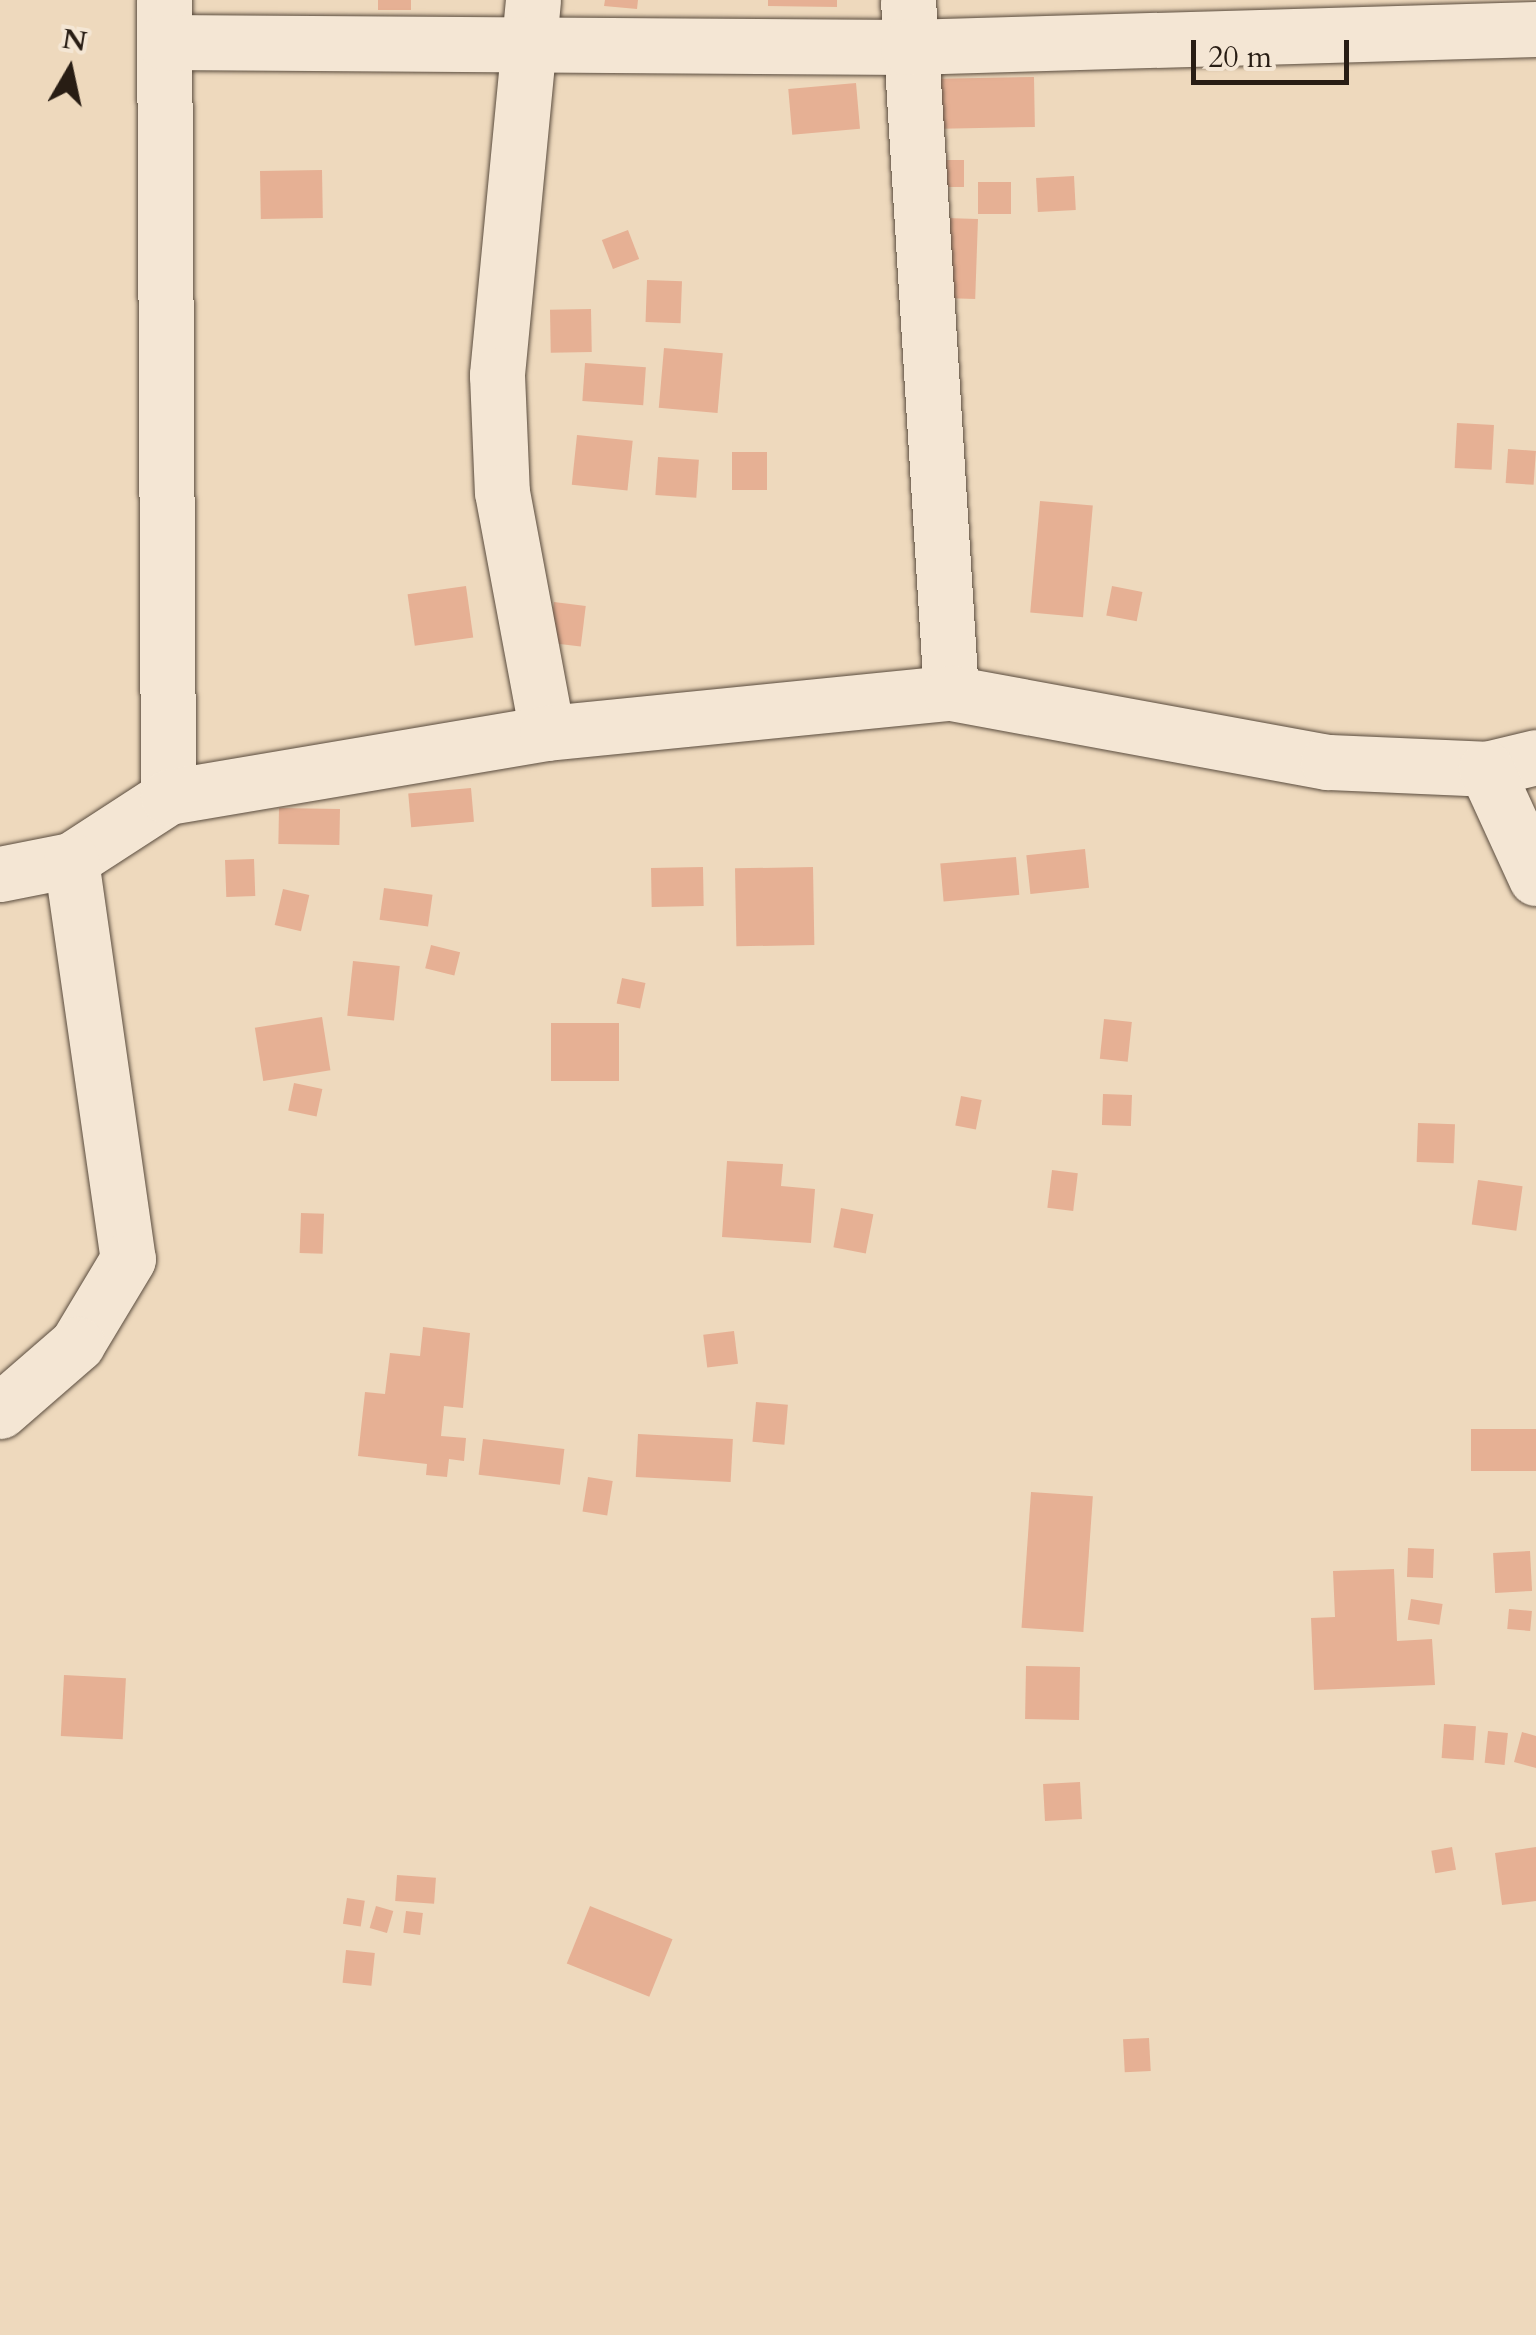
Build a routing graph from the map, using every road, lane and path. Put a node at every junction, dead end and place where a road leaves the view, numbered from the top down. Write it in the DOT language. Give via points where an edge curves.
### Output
graph roads {
  1 [pos="1388,16"];
  2 [pos="164,21"];
  3 [pos="534,21"];
  4 [pos="908,24"];
  5 [pos="1536,28"];
  6 [pos="951,693"];
  7 [pos="547,733"];
  8 [pos="1511,763"];
  9 [pos="168,798"];
  10 [pos="71,860"];
  11 [pos="0,874"];
  12 [pos="1536,878"];
  13 [pos="0,1411"];
  1 -- 4 [label="street"];
  1 -- 5 [label="street"];
  2 -- 3 [label="street"];
  2 -- 9 [label="street"];
  3 -- 4 [label="street"];
  3 -- 7 [label="street" via="497,375 502,492"];
  4 -- 6 [label="street"];
  6 -- 7 [label="street"];
  6 -- 8 [label="street" via="1328,762"];
  7 -- 9 [label="street"];
  8 -- 12 [label="street"];
  9 -- 10 [label="street"];
  10 -- 11 [label="street"];
  10 -- 13 [label="street" via="128,1258 78,1344"];
}
